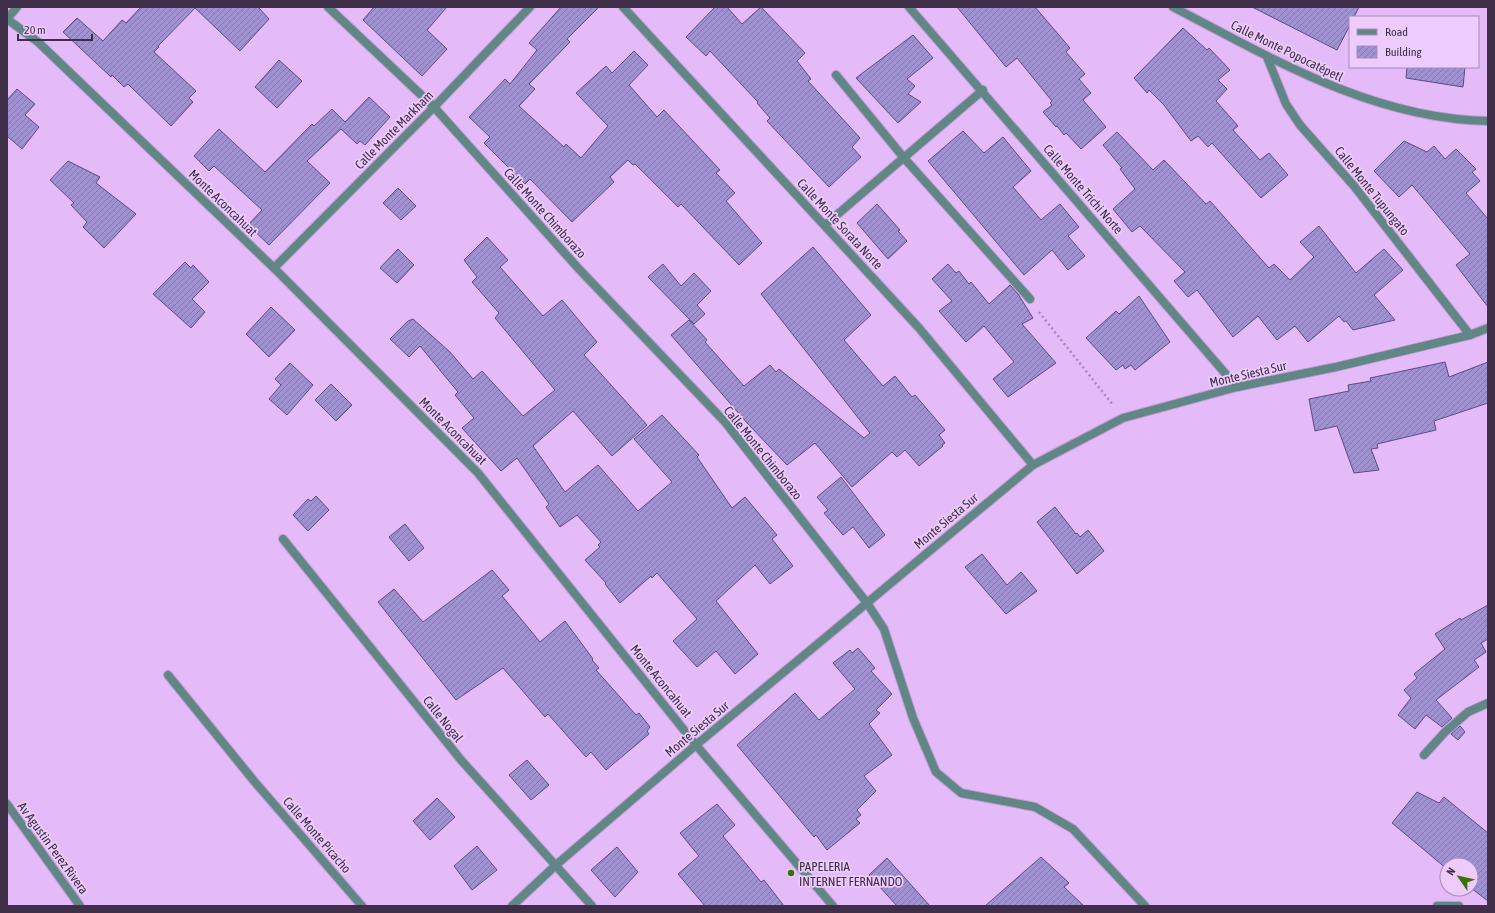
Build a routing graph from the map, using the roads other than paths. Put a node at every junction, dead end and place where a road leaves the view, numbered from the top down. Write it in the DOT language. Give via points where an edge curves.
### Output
graph roads {
  1 [pos="18,7"];
  2 [pos="328,7"];
  3 [pos="530,7"];
  4 [pos="623,7"];
  5 [pos="909,7"];
  6 [pos="1173,7"];
  7 [pos="7,19"];
  8 [pos="1267,57"];
  9 [pos="836,75"];
  10 [pos="983,90"];
  11 [pos="434,107"];
  12 [pos="1488,121"];
  13 [pos="904,158"];
  14 [pos="825,225"];
  15 [pos="274,268"];
  16 [pos="1030,299"];
  17 [pos="1488,328"];
  18 [pos="1470,335"];
  19 [pos="1238,387"];
  20 [pos="1032,465"];
  21 [pos="283,539"];
  22 [pos="867,602"];
  23 [pos="168,675"];
  24 [pos="1488,703"];
  25 [pos="696,745"];
  26 [pos="1424,755"];
  27 [pos="7,804"];
  28 [pos="556,865"];
  29 [pos="80,906"];
  30 [pos="362,906"];
  31 [pos="512,906"];
  32 [pos="592,906"];
  33 [pos="833,906"];
  34 [pos="1145,906"];
  35 [pos="1438,906"];
  36 [pos="1459,906"];
  1 -- 7 [label="street"];
  2 -- 11 [label="street, Calle Monte Chimborazo"];
  3 -- 11 [label="street, Calle Monte Markham"];
  4 -- 14 [label="street, Calle Monte Sorata Norte"];
  5 -- 10 [label="street, Calle Monte Trichi Norte"];
  6 -- 8 [label="street, Calle Monte Popocatépetl"];
  7 -- 15 [label="street, Monte Aconcahuat" via="38,42"];
  8 -- 12 [label="street, Calle Monte Popocatépetl" via="1362,98 1415,113"];
  8 -- 18 [label="street, Calle Monte Tupungato" via="1286,104 1300,125 1354,186"];
  9 -- 13 [label="street"];
  10 -- 13 [label="street"];
  10 -- 19 [label="street, Calle Monte Trichi Norte"];
  11 -- 15 [label="street, Calle Monte Markham"];
  11 -- 22 [label="street, Calle Monte Chimborazo" via="578,268 725,422"];
  13 -- 14 [label="street"];
  13 -- 16 [label="street"];
  14 -- 20 [label="street, Calle Monte Sorata Norte" via="919,328"];
  15 -- 25 [label="street, Monte Aconcahuat" via="478,473"];
  17 -- 18 [label="street, Monte Siesta Sur"];
  18 -- 19 [label="street, Monte Siesta Sur"];
  19 -- 20 [label="street, Monte Siesta Sur" via="1123,418"];
  20 -- 22 [label="street, Monte Siesta Sur"];
  21 -- 28 [label="street, Calle Nogal" via="461,760"];
  22 -- 25 [label="street, Monte Siesta Sur"];
  22 -- 34 [label="street, Calle Monte Chimborazo" via="884,629 913,718 936,772 961,793 1035,807 1073,830"];
  23 -- 30 [label="street, Calle Monte Picacho" via="254,781"];
  24 -- 26 [label="street" via="1468,712"];
  25 -- 28 [label="street, Monte Siesta Sur"];
  25 -- 33 [label="street, Monte Aconcahuat"];
  27 -- 29 [label="street, Av Agustin Perez Rivera"];
  28 -- 31 [label="street, Monte Siesta Sur"];
  28 -- 32 [label="street, Calle Nogal"];
  35 -- 36 [label="street"];
}
